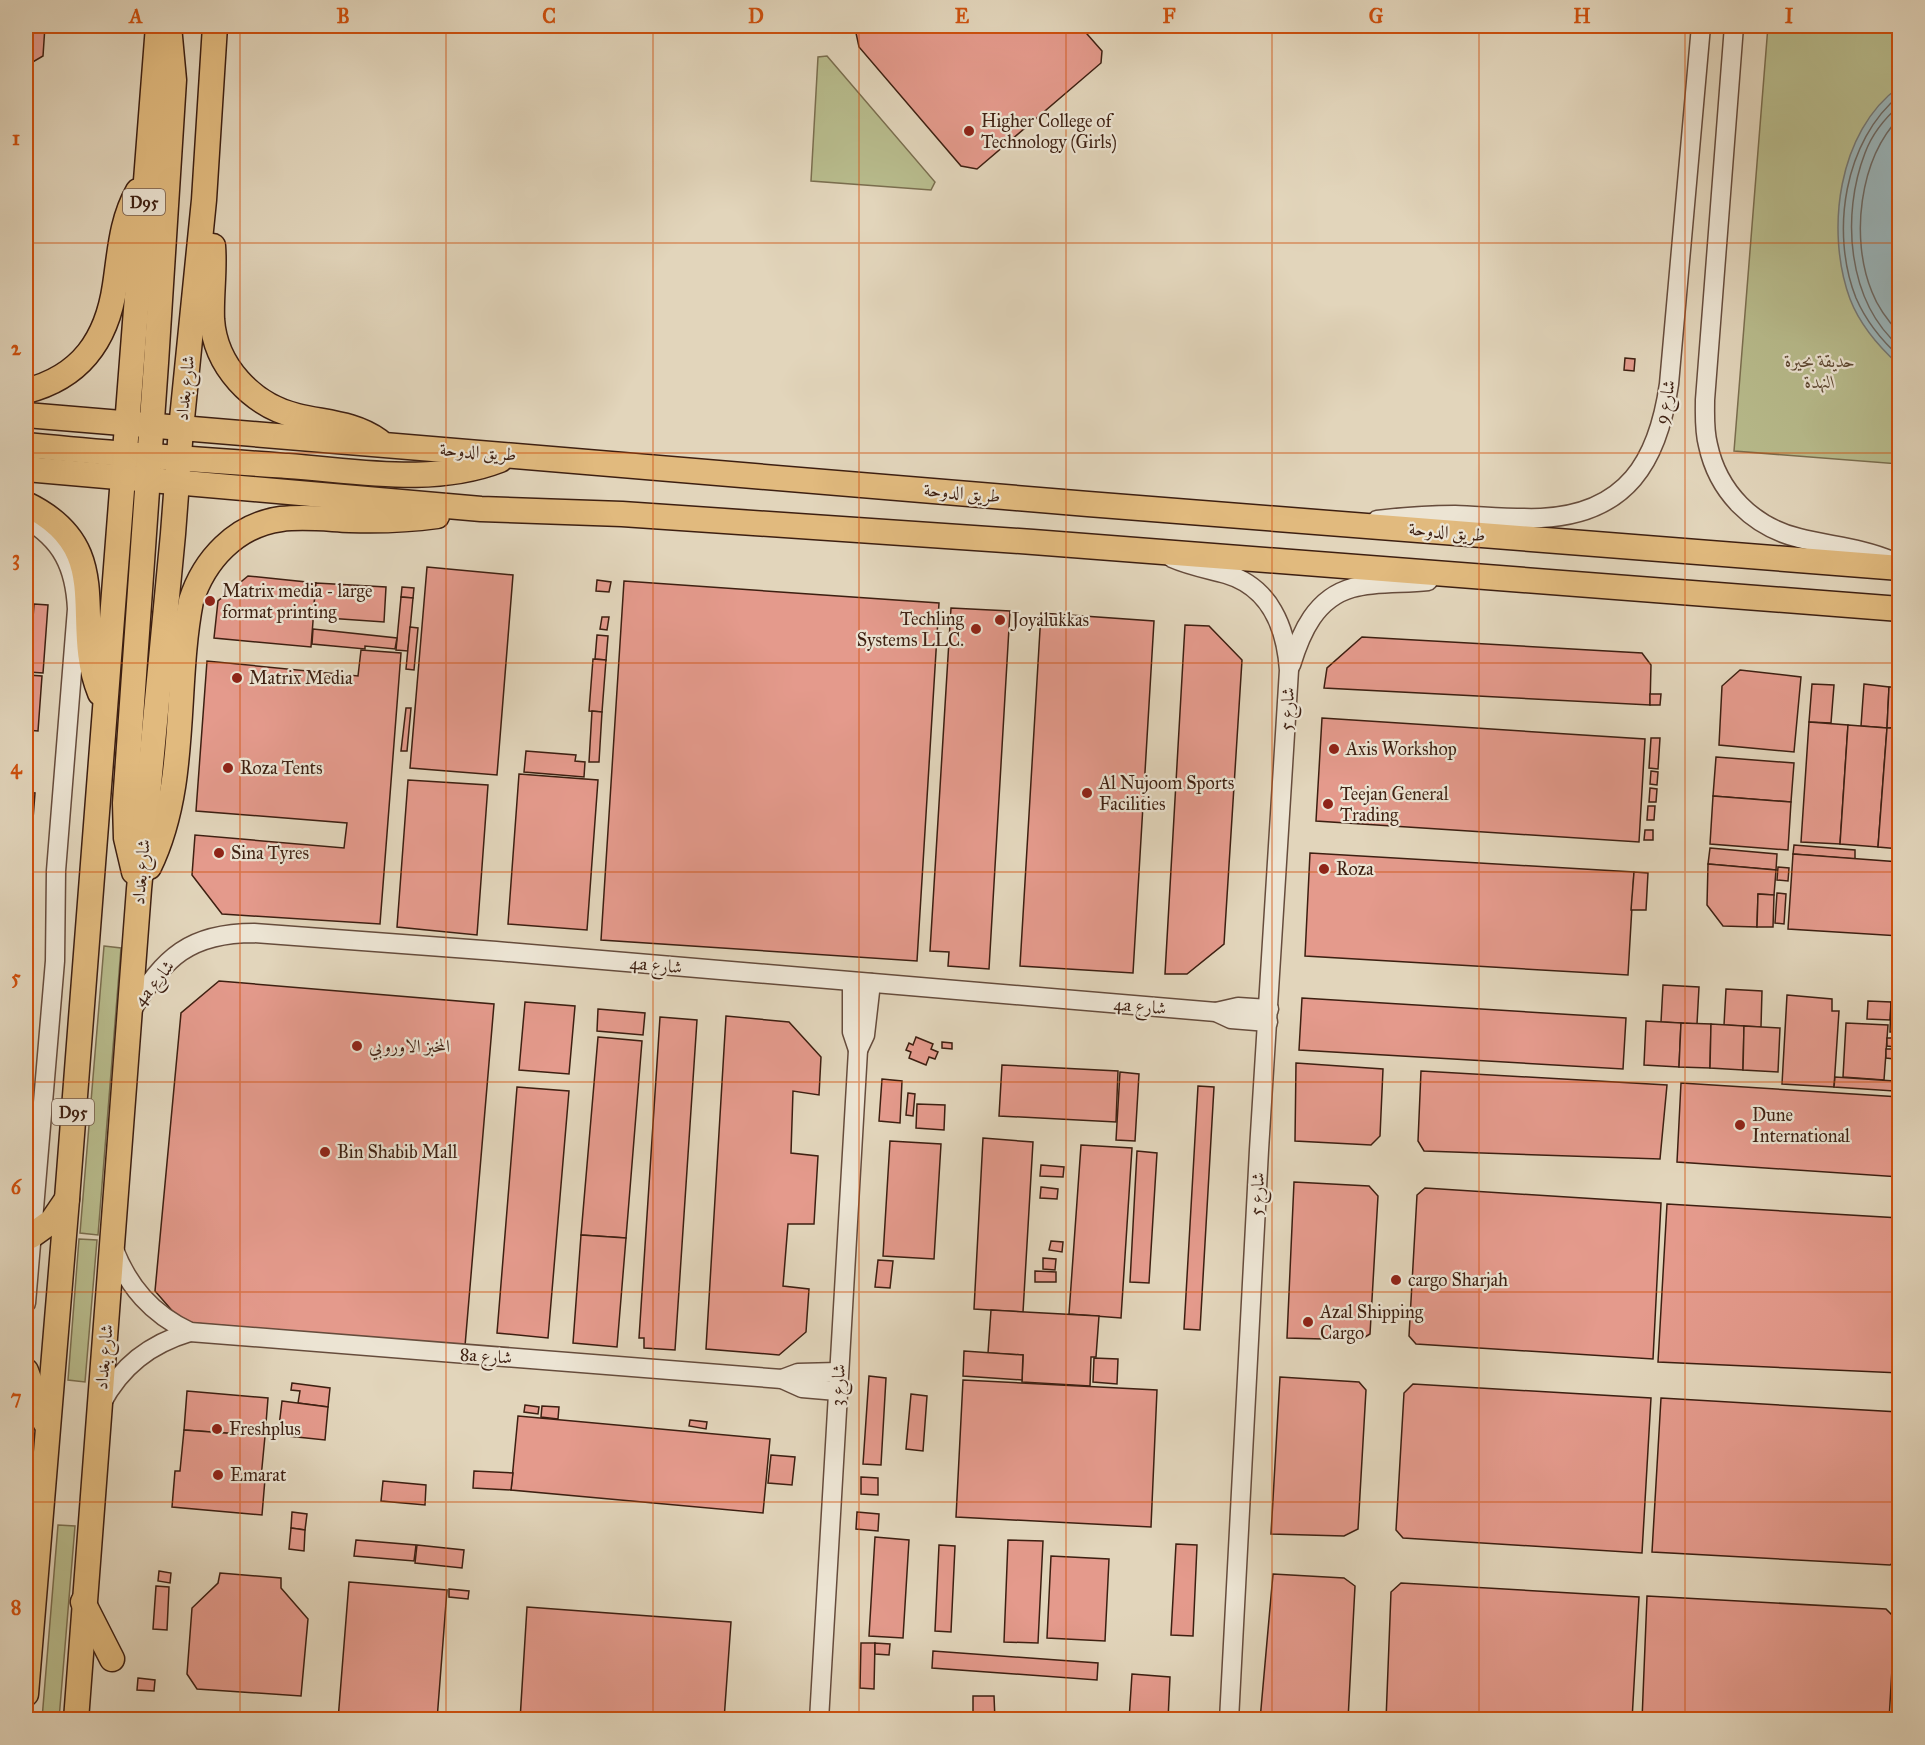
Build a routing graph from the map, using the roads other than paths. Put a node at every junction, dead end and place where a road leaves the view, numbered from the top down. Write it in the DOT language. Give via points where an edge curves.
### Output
graph roads {
  1 [pos="158,26"];
  2 [pos="169,26"];
  3 [pos="215,26"];
  4 [pos="1701,26"];
  5 [pos="1734,26"];
  6 [pos="146,179"];
  7 [pos="204,200"];
  8 [pos="26,391"];
  9 [pos="26,415"];
  10 [pos="126,424"];
  11 [pos="151,426"];
  12 [pos="181,429"];
  13 [pos="26,445"];
  14 [pos="386,445"];
  15 [pos="123,453"];
  16 [pos="149,455"];
  17 [pos="512,455"];
  18 [pos="178,458"];
  19 [pos="26,469"];
  20 [pos="121,478"];
  21 [pos="147,480"];
  22 [pos="176,483"];
  23 [pos="26,504"];
  24 [pos="481,509"];
  25 [pos="26,519"];
  26 [pos="1350,525"];
  27 [pos="1160,552"];
  28 [pos="1899,566"];
  29 [pos="1460,574"];
  30 [pos="1899,609"];
  31 [pos="1289,670"];
  32 [pos="104,704"];
  33 [pos="139,889"];
  34 [pos="861,982"];
  35 [pos="129,1014"];
  36 [pos="1268,1015"];
  37 [pos="67,1199"];
  38 [pos="31,1236"];
  39 [pos="113,1246"];
  40 [pos="26,1304"];
  41 [pos="190,1332"];
  42 [pos="26,1371"];
  43 [pos="838,1372"];
  44 [pos="782,1379"];
  45 [pos="837,1391"];
  46 [pos="99,1408"];
  47 [pos="48,1429"];
  48 [pos="84,1602"];
  49 [pos="112,1659"];
  50 [pos="26,1694"];
  51 [pos="76,1719"];
  52 [pos="819,1719"];
  53 [pos="1229,1719"];
  1 -- 6 [label="main road, D95"];
  2 -- 11 [label="main road" via="174,80"];
  3 -- 7 [label="main road, شارع بغداد"];
  4 -- 26 [label="street, شارع 9" via="1670,384 1661,426 1646,463 1629,484 1608,500 1559,516 1428,515"];
  5 -- 28 [label="street, شارع 9" via="1705,400 1711,458 1734,499 1771,529 1865,552"];
  6 -- 8 [label="main road" via="128,211 110,312 97,343 61,378"];
  6 -- 10 [label="main road, D95"];
  7 -- 12 [label="main road, شارع بغداد"];
  7 -- 14 [label="main road" via="213,248 212,321 218,347 230,371 247,390 277,409 350,426"];
  9 -- 10 [label="main road, طريق الدوحة"];
  10 -- 11 [label="main road, طريق الدوحة"];
  10 -- 15 [label="main road, D95"];
  11 -- 12 [label="main road, طريق الدوحة"];
  11 -- 16 [label="main road"];
  12 -- 14 [label="main road, طريق الدوحة"];
  12 -- 18 [label="main road, شارع بغداد"];
  13 -- 15 [label="main road"];
  14 -- 17 [label="main road, طريق الدوحة"];
  15 -- 16 [label="main road"];
  15 -- 20 [label="main road, D95"];
  16 -- 18 [label="main road"];
  16 -- 21 [label="main road"];
  17 -- 18 [label="main road" via="477,467 424,475"];
  17 -- 26 [label="main road, طريق الدوحة"];
  18 -- 22 [label="main road, شارع بغداد"];
  19 -- 20 [label="main road"];
  20 -- 21 [label="main road"];
  20 -- 32 [label="main road, D95"];
  21 -- 22 [label="main road"];
  21 -- 33 [label="main road" via="125,803 126,838"];
  22 -- 24 [label="main road"];
  22 -- 33 [label="main road, شارع بغداد"];
  23 -- 32 [label="main road" via="64,531 82,564 88,594 90,661"];
  24 -- 27 [label="main road" via="622,514"];
  24 -- 33 [label="main road" via="400,519 278,519 247,530 220,550 202,573 191,601 169,807"];
  25 -- 38 [label="street" via="62,551 74,578 77,609 56,871 55,961"];
  26 -- 28 [label="main road, طريق الدوحة"];
  27 -- 29 [label="main road"];
  27 -- 31 [label="street, شارع 5" via="1240,579 1264,597 1279,620"];
  29 -- 30 [label="main road"];
  29 -- 31 [label="street, شارع 5" via="1417,582 1365,585 1341,592 1312,616"];
  31 -- 36 [label="street, شارع 5"];
  32 -- 37 [label="main road, D95"];
  33 -- 35 [label="main road, شارع بغداد"];
  34 -- 35 [label="street, 4a شارع" via="231,933 191,946 163,965"];
  34 -- 36 [label="street, 4a شارع" via="1216,1012 1238,1007"];
  34 -- 43 [label="street, شارع 3" via="852,1032 858,1050"];
  35 -- 39 [label="main road, شارع بغداد"];
  36 -- 53 [label="street, شارع 5"];
  37 -- 38 [label="main road" via="52,1221"];
  37 -- 47 [label="main road, D95"];
  38 -- 40 [label="street"];
  39 -- 41 [label="street, 8a شارع" via="126,1276 147,1303"];
  39 -- 46 [label="main road, شارع بغداد"];
  41 -- 44 [label="street, 8a شارع"];
  41 -- 46 [label="street, 8a شارع" via="142,1353 117,1378"];
  42 -- 47 [label="main road"];
  43 -- 44 [label="street, 8a شارع" via="805,1372"];
  43 -- 45 [label="street, شارع 3"];
  44 -- 45 [label="street, 8a شارع" via="802,1388"];
  45 -- 52 [label="street, شارع 3"];
  46 -- 48 [label="main road, شارع بغداد"];
  47 -- 50 [label="main road, D95"];
  48 -- 49 [label="main road"];
  48 -- 51 [label="main road, شارع بغداد"];
}
